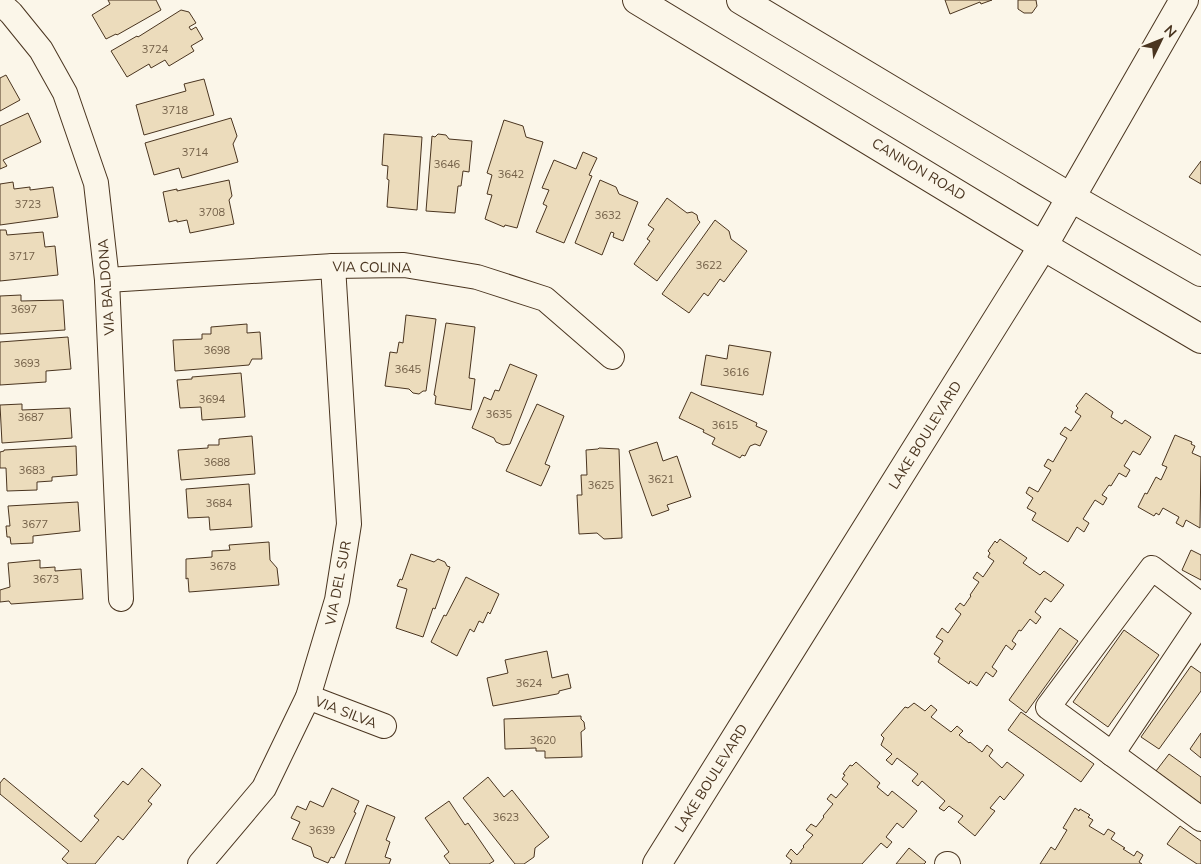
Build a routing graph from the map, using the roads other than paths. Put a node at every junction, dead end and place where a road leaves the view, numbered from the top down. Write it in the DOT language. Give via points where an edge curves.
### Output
graph roads {
  1 [pos="637,0"];
  2 [pos="741,0"];
  3 [pos="1184,0"];
  4 [pos="0,3"];
  5 [pos="1070,197"];
  6 [pos="1043,246"];
  7 [pos="333,266"];
  8 [pos="1201,272"];
  9 [pos="108,280"];
  10 [pos="1201,338"];
  11 [pos="612,357"];
  12 [pos="121,598"];
  13 [pos="1201,605"];
  14 [pos="1201,621"];
  15 [pos="308,697"];
  16 [pos="384,726"];
  17 [pos="1112,754"];
  18 [pos="1201,820"];
  19 [pos="200,864"];
  20 [pos="657,864"];
  1 -- 6 [label="main road, CANNON ROAD"];
  2 -- 5 [label="main road"];
  3 -- 5 [label="main road, LAKE BOULEVARD"];
  4 -- 9 [label="street, VIA BALDONA" via="41,50 65,93 96,183"];
  5 -- 6 [label="main road, LAKE BOULEVARD"];
  5 -- 8 [label="main road"];
  6 -- 10 [label="main road, CANNON ROAD"];
  6 -- 20 [label="main road, LAKE BOULEVARD"];
  7 -- 9 [label="street, VIA COLINA"];
  7 -- 11 [label="street, VIA COLINA" via="404,265 478,278 545,299"];
  7 -- 15 [label="street, VIA DEL SUR" via="349,524 337,600"];
  9 -- 12 [label="street, VIA BALDONA"];
  13 -- 17 [label="street" via="1152,568 1048,707"];
  14 -- 17 [label="street"];
  15 -- 16 [label="street, VIA SILVA"];
  15 -- 19 [label="street, VIA DEL SUR" via="264,788"];
  17 -- 18 [label="street"];
}
